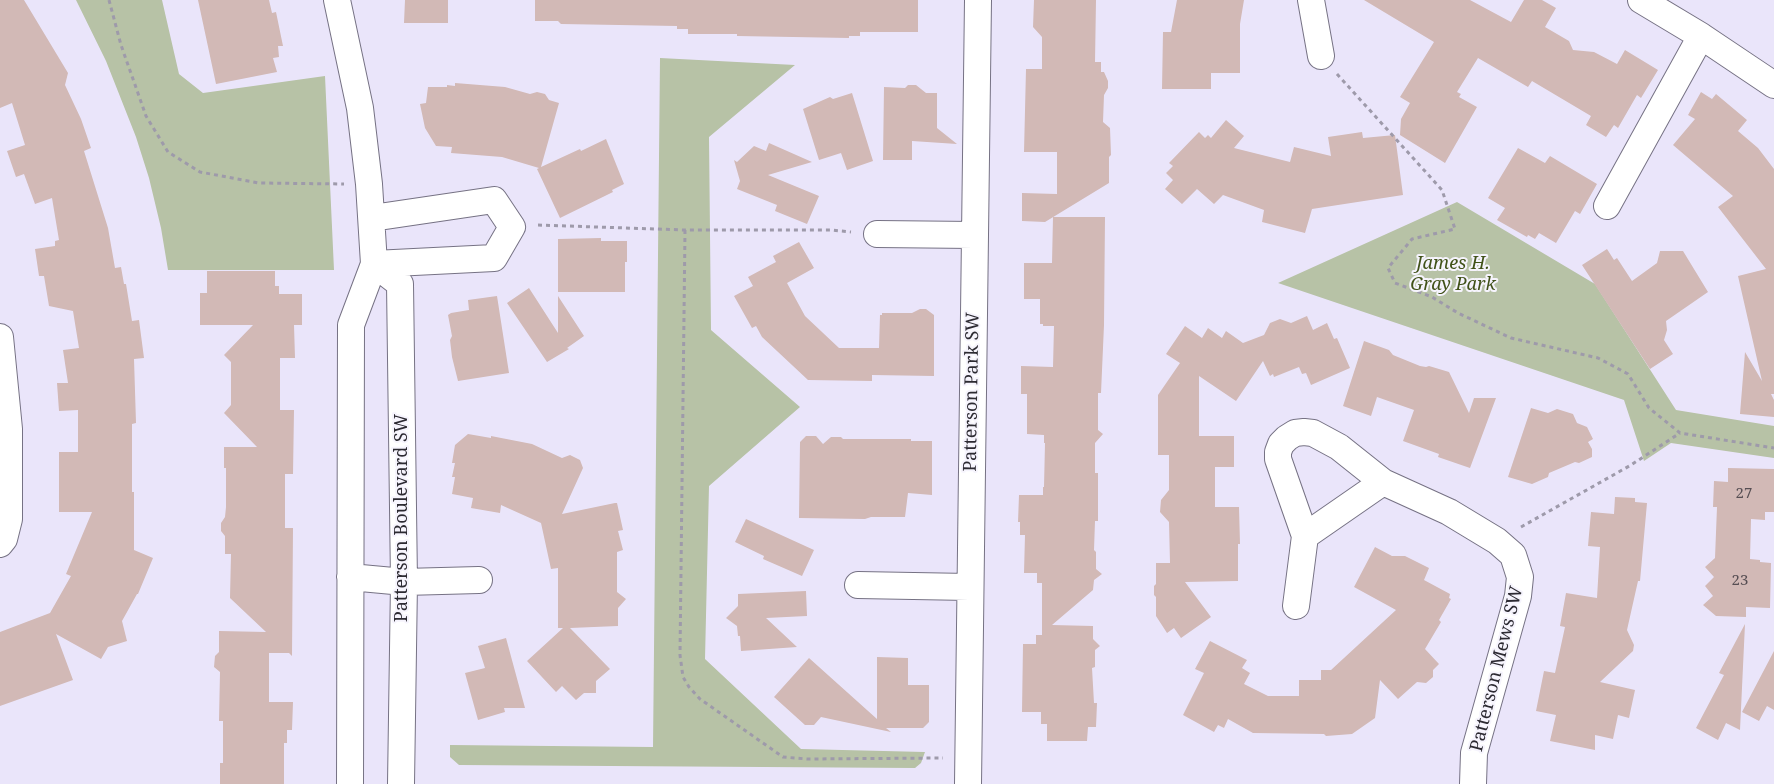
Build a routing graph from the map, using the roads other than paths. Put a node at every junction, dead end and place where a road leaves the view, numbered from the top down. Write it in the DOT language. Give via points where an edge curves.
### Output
graph roads {
  1 [pos="337,0"];
  2 [pos="978,0"];
  3 [pos="1311,0"];
  4 [pos="1641,0"];
  5 [pos="1701,36"];
  6 [pos="1321,56"];
  7 [pos="1774,85"];
  8 [pos="1607,206"];
  9 [pos="372,218"];
  10 [pos="877,234"];
  11 [pos="974,235"];
  12 [pos="374,264"];
  13 [pos="0,338"];
  14 [pos="1383,482"];
  15 [pos="1305,536"];
  16 [pos="0,544"];
  17 [pos="350,577"];
  18 [pos="479,580"];
  19 [pos="404,582"];
  20 [pos="858,585"];
  21 [pos="969,587"];
  22 [pos="1296,606"];
  23 [pos="350,784"];
  24 [pos="401,784"];
  25 [pos="968,784"];
  26 [pos="1473,784"];
  1 -- 9 [label="street" via="360,108"];
  2 -- 11 [label="street, Patterson Park SW"];
  3 -- 6 [label="street"];
  4 -- 5 [label="street"];
  5 -- 7 [label="street"];
  5 -- 8 [label="street"];
  9 -- 12 [label="street"];
  9 -- 12 [label="street" via="494,200 512,226 494,258"];
  10 -- 11 [label="street"];
  11 -- 21 [label="street, Patterson Park SW"];
  12 -- 17 [label="street" via="351,325"];
  12 -- 19 [label="street, Patterson Boulevard SW" via="400,284"];
  13 -- 16 [label="street" via="9,429 8,519"];
  14 -- 15 [label="street"];
  14 -- 15 [label="street, Patterson Mews SW" via="1339,447 1312,433 1294,433 1278,452 1278,459"];
  14 -- 26 [label="street, Patterson Mews SW" via="1449,512 1496,541 1513,555 1520,577 1518,596 1474,753"];
  15 -- 22 [label="street, Patterson Mews SW"];
  17 -- 19 [label="street"];
  17 -- 23 [label="street"];
  18 -- 19 [label="street"];
  19 -- 24 [label="street, Patterson Boulevard SW"];
  20 -- 21 [label="street"];
  21 -- 25 [label="street, Patterson Park SW"];
}
